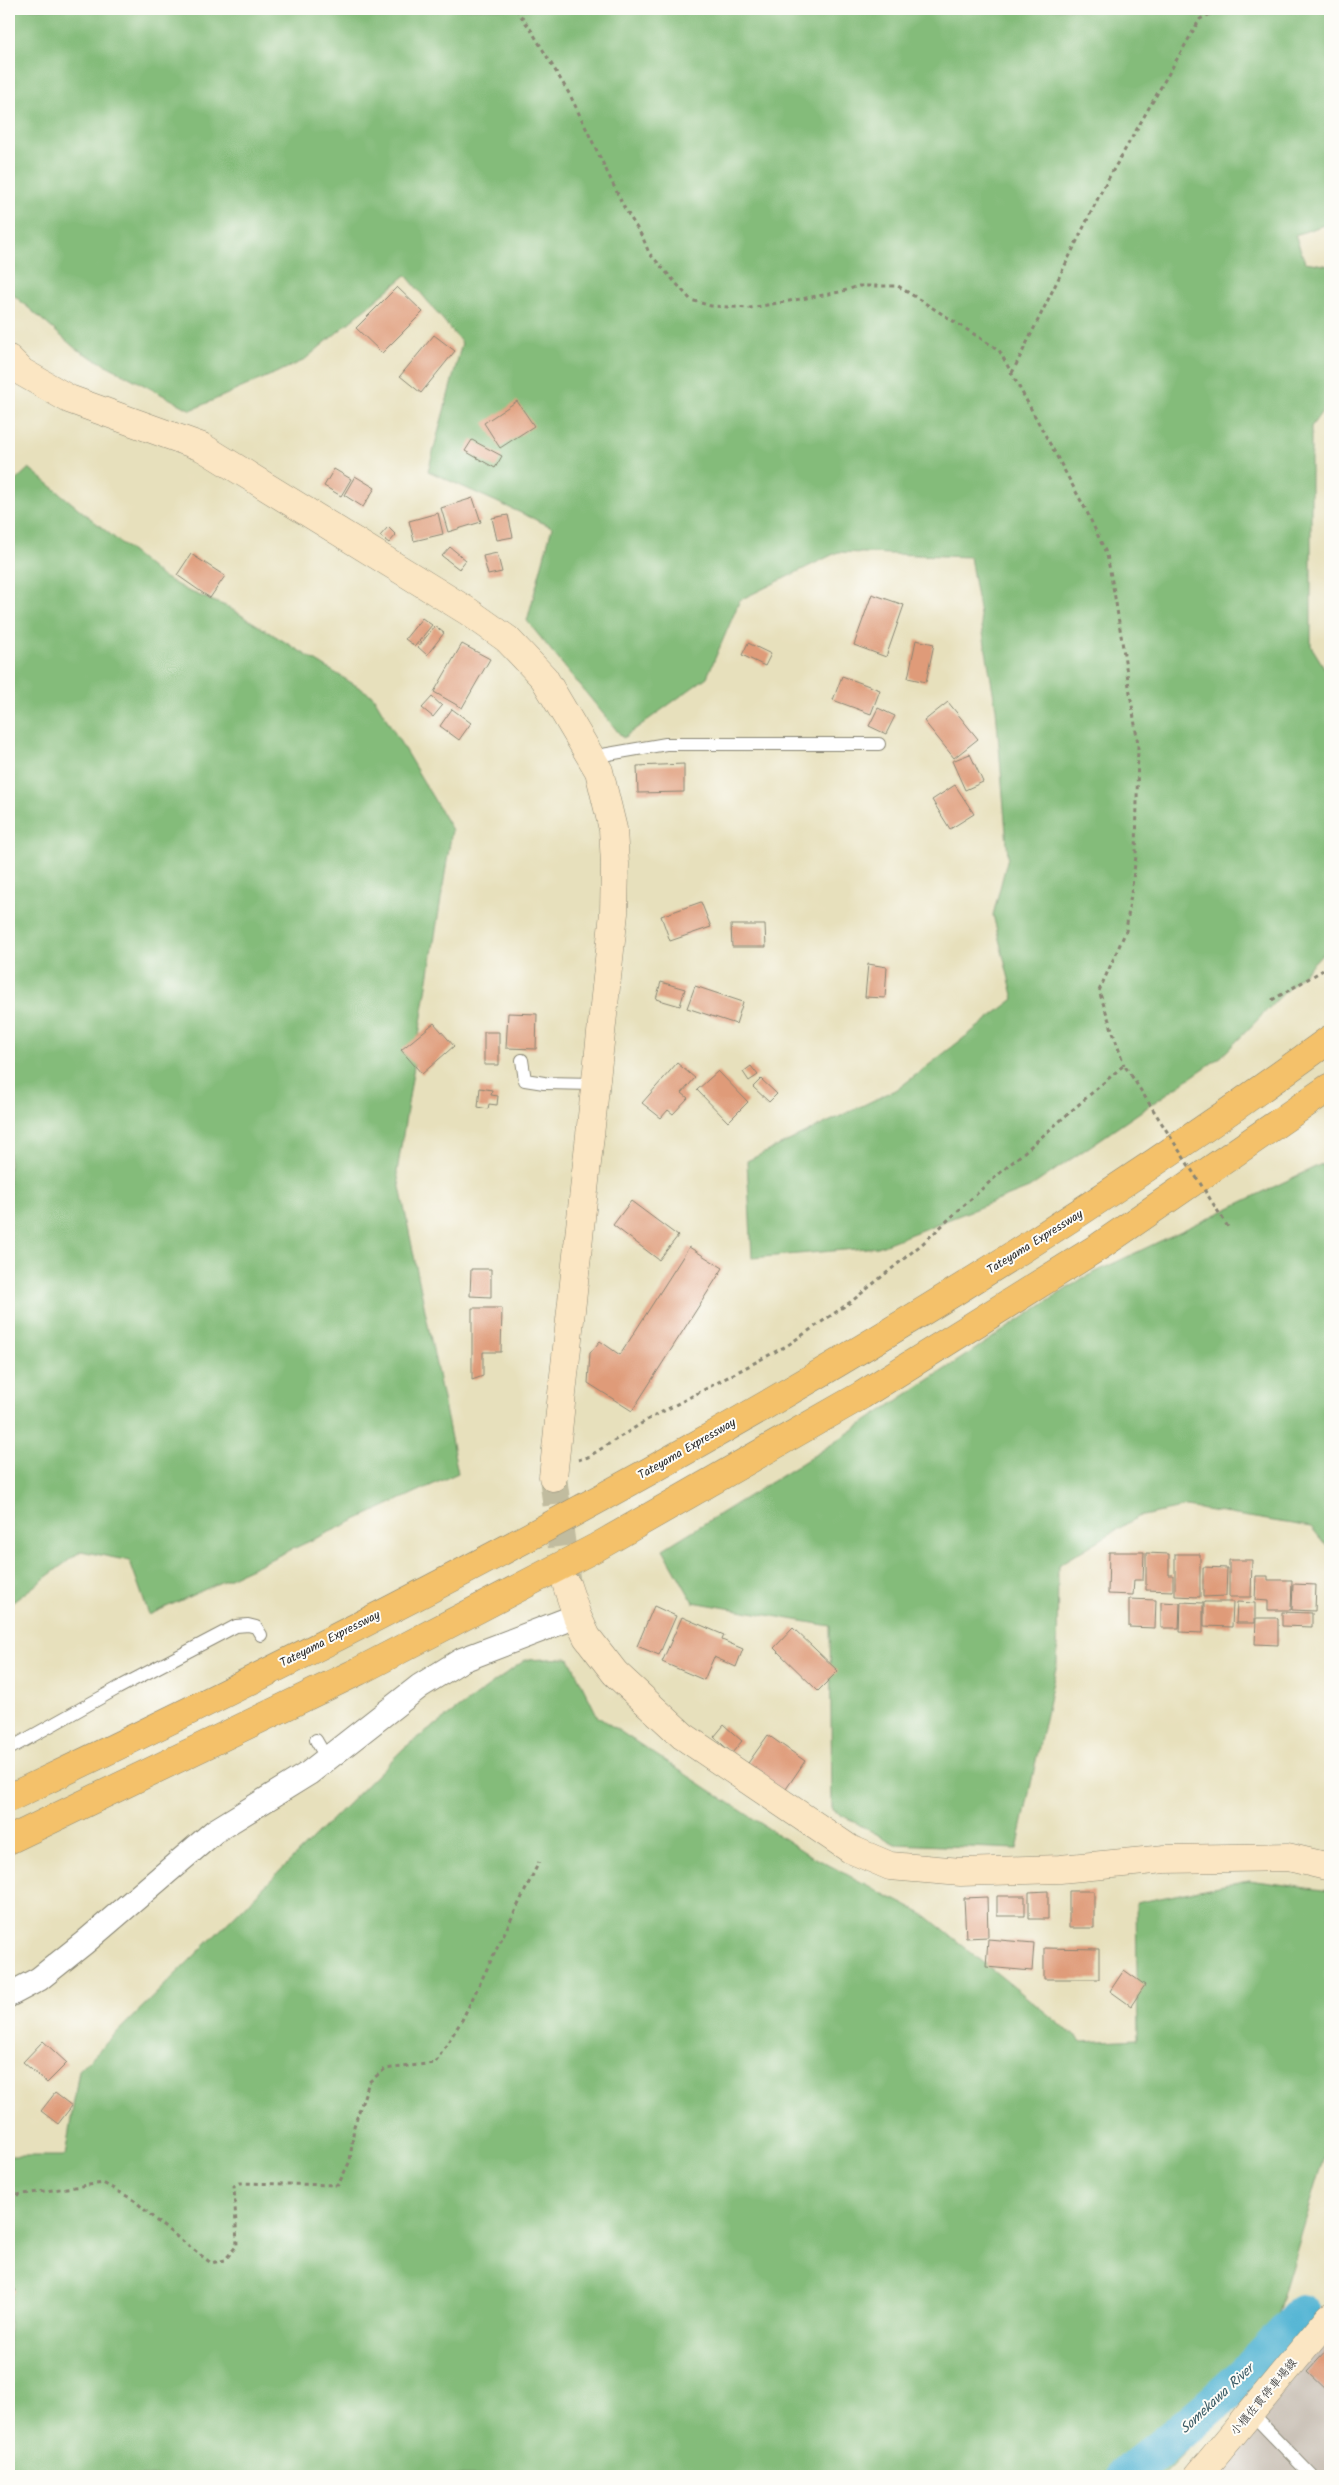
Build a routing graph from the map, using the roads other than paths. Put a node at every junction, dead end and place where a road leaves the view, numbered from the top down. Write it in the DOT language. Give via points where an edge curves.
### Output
graph roads {
  1 [pos="9,359"];
  2 [pos="879,744"];
  3 [pos="591,757"];
  4 [pos="1330,1039"];
  5 [pos="522,1060"];
  6 [pos="594,1084"];
  7 [pos="1330,1087"];
  8 [pos="553,1472"];
  9 [pos="567,1586"];
  10 [pos="577,1616"];
  11 [pos="261,1635"];
  12 [pos="9,1749"];
  13 [pos="9,1798"];
  14 [pos="9,1840"];
  15 [pos="1330,1867"];
  16 [pos="9,1995"];
  17 [pos="1330,2317"];
  18 [pos="1250,2413"];
  19 [pos="1198,2476"];
  20 [pos="1312,2476"];
  1 -- 3 [label="street" via="22,372 70,399 202,447 469,612 508,639 544,678"];
  2 -- 3 [label="lane" via="666,744"];
  3 -- 6 [label="street" via="599,771 612,829 615,864 614,912"];
  4 -- 13 [label="highway, Tateyama Expressway" via="1091,1207 856,1354 582,1509 150,1730"];
  5 -- 6 [label="lane" via="526,1080 544,1084"];
  6 -- 8 [label="street"];
  7 -- 14 [label="highway" via="1092,1251 862,1394 597,1547 359,1671"];
  9 -- 10 [label="street"];
  10 -- 15 [label="street" via="587,1637 614,1673 683,1736 850,1849 890,1866 962,1872 1060,1869 1165,1859 1288,1857"];
  10 -- 16 [label="street" via="462,1660 321,1750 309,1773 215,1831 39,1979"];
  11 -- 12 [label="lane" via="248,1625 236,1626"];
  17 -- 18 [label="street, 小櫃佐貫停車場線"];
  18 -- 19 [label="street, 小櫃佐貫停車場線"];
  18 -- 20 [label="lane"];
}
